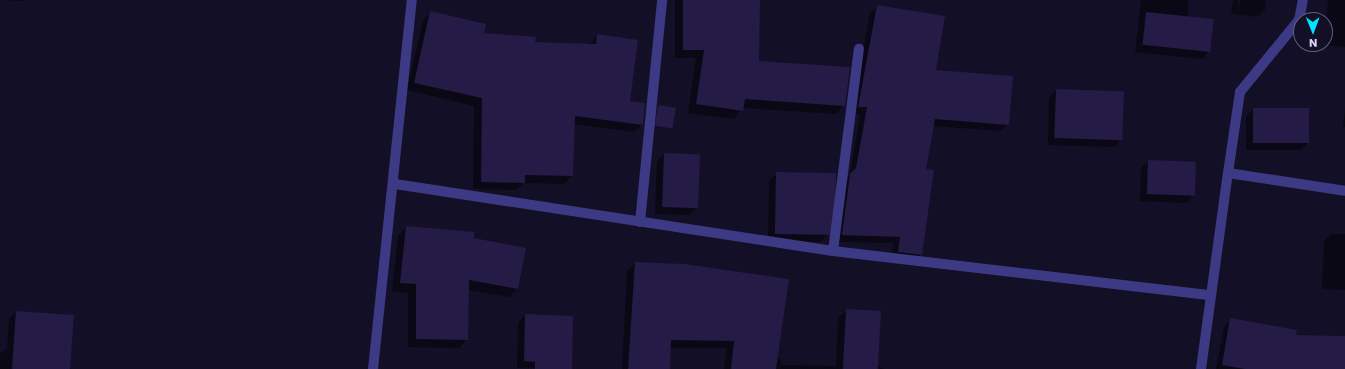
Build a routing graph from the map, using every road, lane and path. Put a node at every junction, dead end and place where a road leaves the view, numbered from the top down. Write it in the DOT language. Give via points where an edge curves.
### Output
graph roads {
  1 [pos="412,0"];
  2 [pos="662,0"];
  3 [pos="1303,0"];
  4 [pos="859,49"];
  5 [pos="1228,173"];
  6 [pos="395,184"];
  7 [pos="1345,191"];
  8 [pos="640,222"];
  9 [pos="834,252"];
  10 [pos="1210,295"];
  11 [pos="373,369"];
  12 [pos="1201,369"];
  1 -- 6 [label="street"];
  2 -- 8 [label="street"];
  3 -- 5 [label="street" via="1299,20 1240,92"];
  4 -- 9 [label="street"];
  5 -- 7 [label="street"];
  5 -- 10 [label="street"];
  6 -- 8 [label="street"];
  6 -- 11 [label="street"];
  8 -- 9 [label="street"];
  9 -- 10 [label="street"];
  10 -- 12 [label="street"];
}
